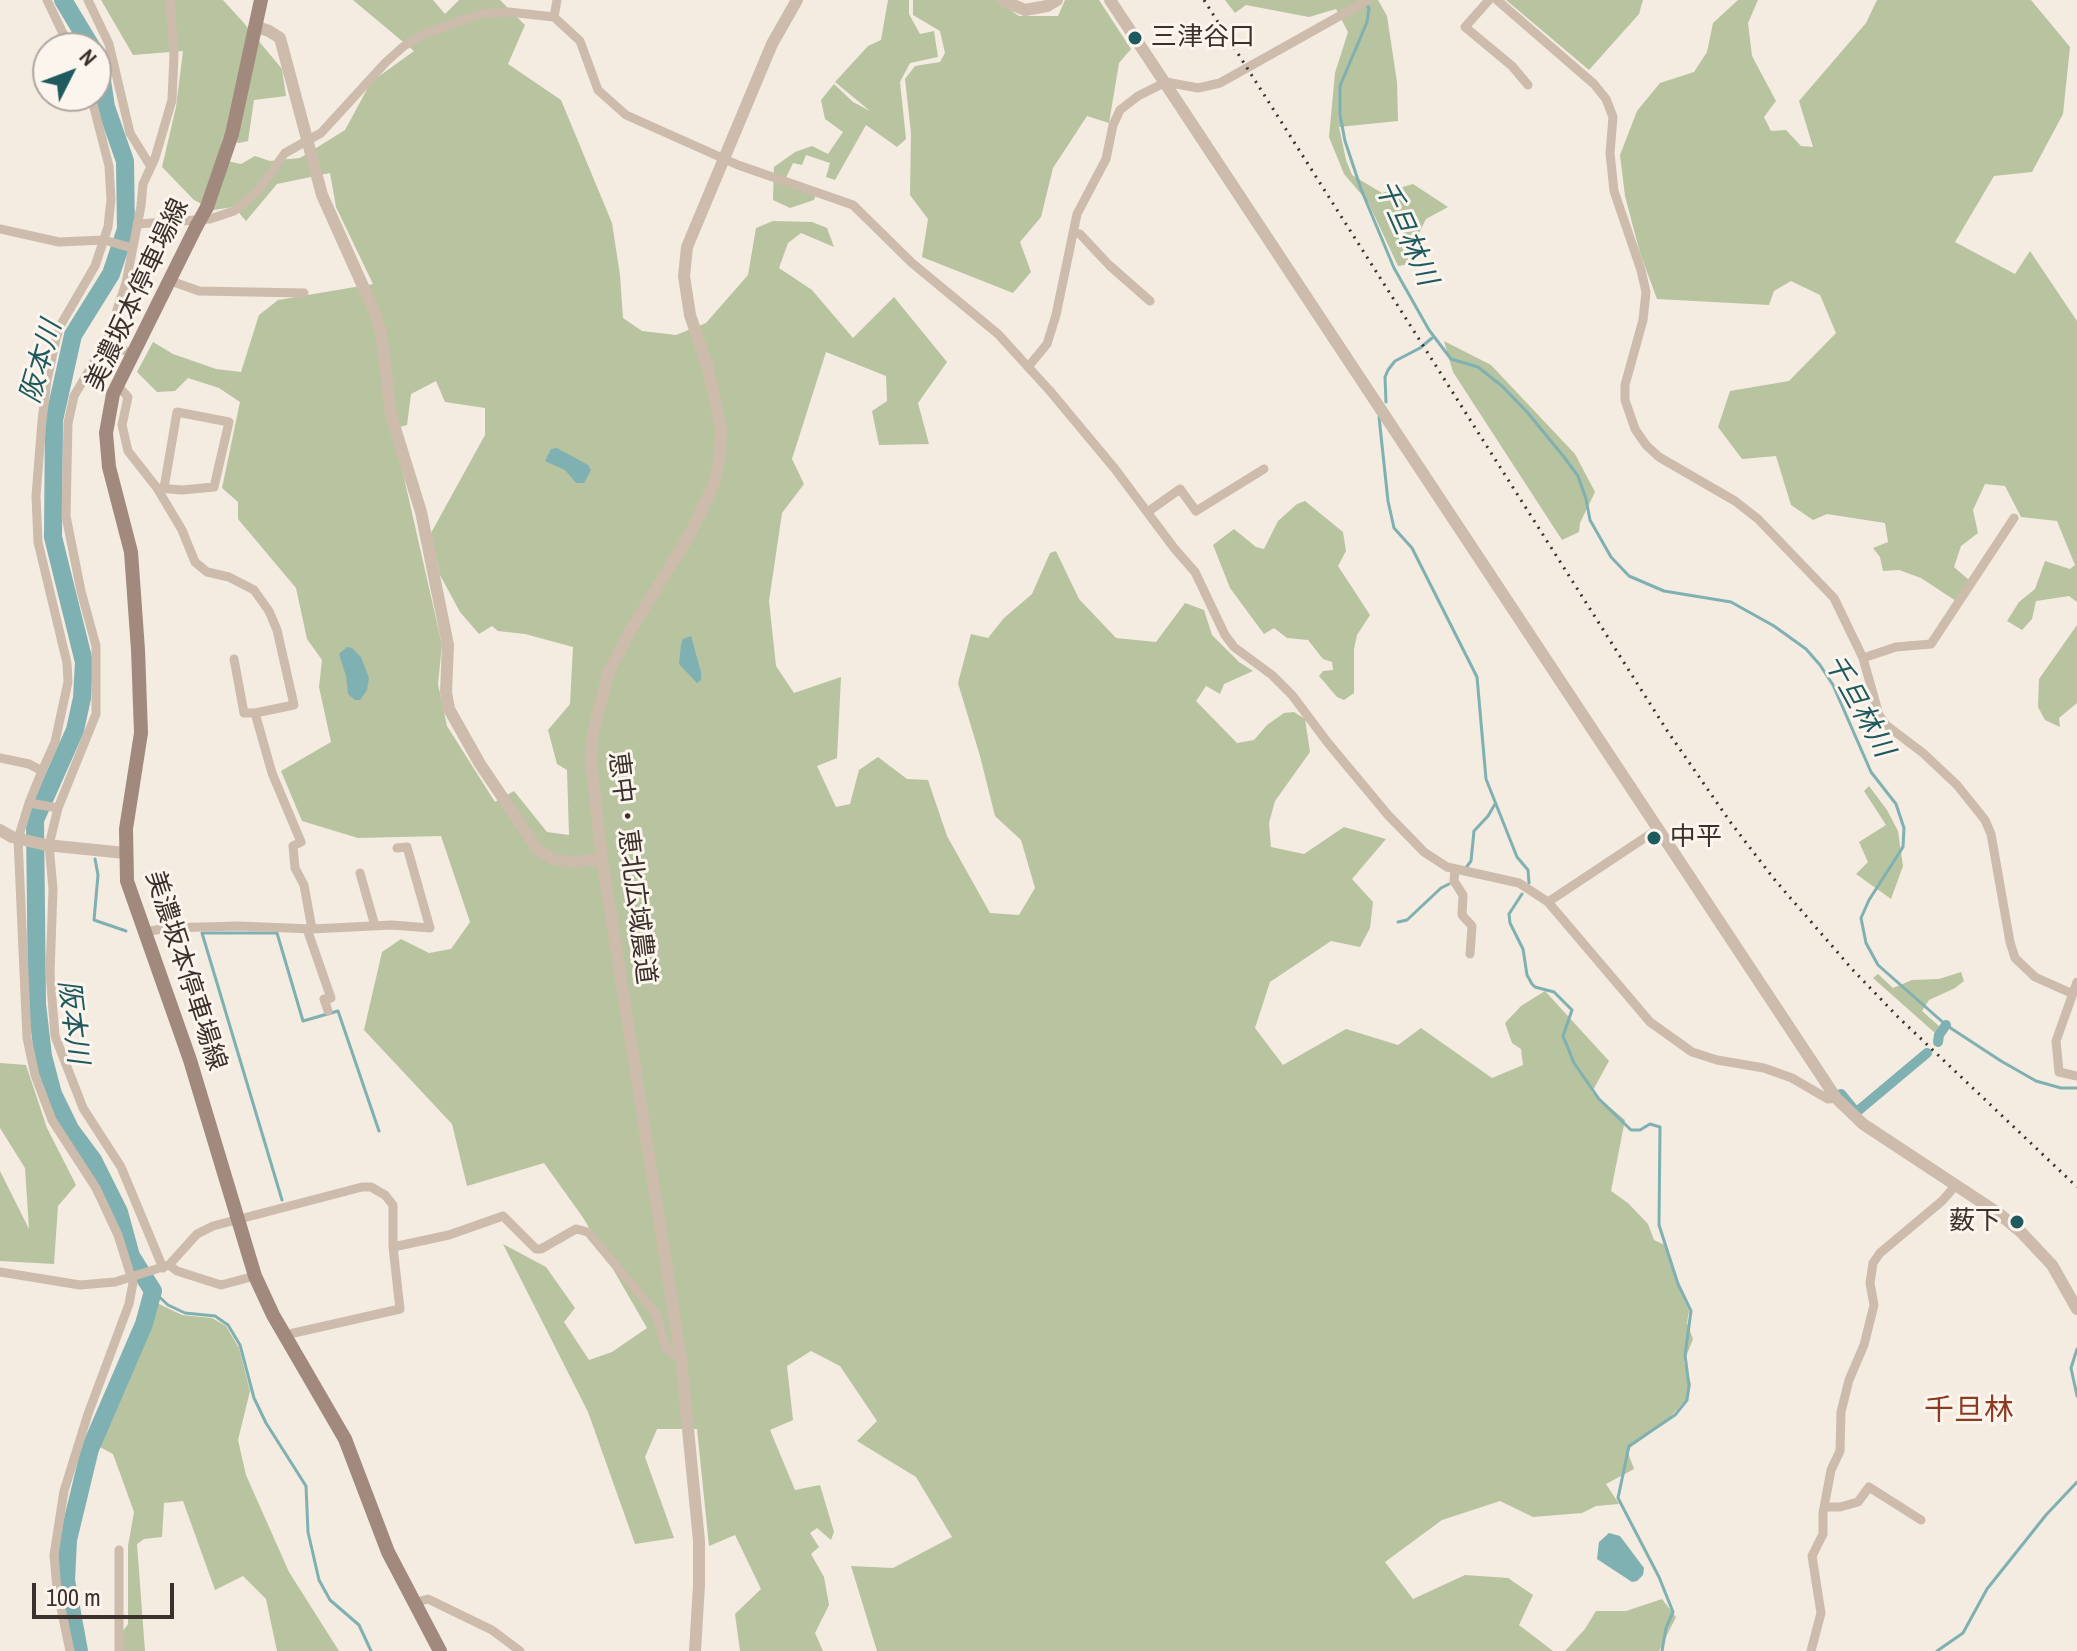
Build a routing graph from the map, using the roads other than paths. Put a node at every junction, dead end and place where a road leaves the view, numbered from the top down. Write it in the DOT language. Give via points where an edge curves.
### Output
graph roads {
  1 [pos="47,0"];
  2 [pos="88,0"];
  3 [pos="170,0"];
  4 [pos="261,0"];
  5 [pos="557,0"];
  6 [pos="797,0"];
  7 [pos="1002,0"];
  8 [pos="1057,0"];
  9 [pos="1110,0"];
  10 [pos="1368,0"];
  11 [pos="1489,0"];
  12 [pos="1497,0"];
  13 [pos="554,17"];
  14 [pos="257,27"];
  15 [pos="62,32"];
  16 [pos="1166,82"];
  17 [pos="1528,85"];
  18 [pos="95,112"];
  19 [pos="308,139"];
  20 [pos="724,158"];
  21 [pos="151,167"];
  22 [pos="137,224"];
  23 [pos="0,229"];
  24 [pos="1073,232"];
  25 [pos="106,240"];
  26 [pos="130,247"];
  27 [pos="168,280"];
  28 [pos="304,293"];
  29 [pos="1150,301"];
  30 [pos="107,340"];
  31 [pos="132,355"];
  32 [pos="1028,367"];
  33 [pos="118,386"];
  34 [pos="1264,469"];
  35 [pos="161,488"];
  36 [pos="1149,511"];
  37 [pos="2014,518"];
  38 [pos="1863,658"];
  39 [pos="234,659"];
  40 [pos="255,713"];
  41 [pos="0,758"];
  42 [pos="42,771"];
  43 [pos="29,803"];
  44 [pos="58,808"];
  45 [pos="1658,829"];
  46 [pos="0,830"];
  47 [pos="21,840"];
  48 [pos="48,845"];
  49 [pos="397,848"];
  50 [pos="125,853"];
  51 [pos="602,859"];
  52 [pos="1455,869"];
  53 [pos="360,873"];
  54 [pos="1548,902"];
  55 [pos="375,926"];
  56 [pos="310,929"];
  57 [pos="145,932"];
  58 [pos="1470,954"];
  59 [pos="2077,982"];
  60 [pos="2073,994"];
  61 [pos="328,1011"];
  62 [pos="2077,1076"];
  63 [pos="1836,1098"];
  64 [pos="1956,1185"];
  65 [pos="237,1219"];
  66 [pos="393,1247"];
  67 [pos="166,1266"];
  68 [pos="0,1272"];
  69 [pos="255,1276"];
  70 [pos="131,1279"];
  71 [pos="2077,1309"];
  72 [pos="285,1335"];
  73 [pos="681,1358"];
  74 [pos="1824,1507"];
  75 [pos="1921,1520"];
  76 [pos="119,1550"];
  77 [pos="414,1603"];
  78 [pos="70,1651"];
  79 [pos="119,1651"];
  80 [pos="440,1651"];
  81 [pos="520,1651"];
  82 [pos="695,1651"];
  83 [pos="1811,1651"];
  1 -- 15 [label="street"];
  2 -- 21 [label="street" via="109,44 130,133"];
  3 -- 21 [label="street" via="175,79"];
  4 -- 14 [label="main road, 美濃坂本停車場線"];
  5 -- 13 [label="street"];
  6 -- 20 [label="street, 恵中・恵北広域農道" via="772,44"];
  7 -- 8 [label="street" via="1025,10"];
  9 -- 16 [label="street"];
  10 -- 16 [label="street" via="1220,83 1198,88"];
  11 -- 17 [label="street" via="1465,27"];
  12 -- 38 [label="street" via="1594,84 1613,117 1614,191 1646,292 1625,385 1635,429 1667,463 1758,519 1819,579 1842,612"];
  13 -- 19 [label="street" via="498,11 424,34 386,62 339,116"];
  13 -- 20 [label="street" via="580,41 594,83 611,103 640,123"];
  14 -- 19 [label="street" via="280,38"];
  14 -- 27 [label="main road, 美濃坂本停車場線, bridge" via="232,134 207,207"];
  16 -- 24 [label="street" via="1120,110 1106,159"];
  16 -- 45 [label="street"];
  18 -- 25 [label="street" via="111,181"];
  19 -- 22 [label="street" via="285,153 265,183 234,211 210,219"];
  19 -- 51 [label="street" via="322,195 381,333 391,415 421,512 448,645 449,709 538,850 568,862"];
  20 -- 32 [label="street" via="861,210"];
  20 -- 51 [label="street, 恵中・恵北広域農道" via="692,231 684,276 719,417 720,456 708,500 630,631 602,691 591,762"];
  21 -- 22 [label="street"];
  22 -- 26 [label="street"];
  23 -- 25 [label="street" via="59,242"];
  24 -- 29 [label="street"];
  24 -- 32 [label="street" via="1047,344"];
  25 -- 26 [label="street"];
  25 -- 42 [label="street" via="60,326 38,452 38,542 68,682 55,742"];
  26 -- 30 [label="street" via="126,283"];
  27 -- 28 [label="street" via="199,291"];
  27 -- 31 [label="main road, 美濃坂本停車場線"];
  30 -- 31 [label="street"];
  30 -- 44 [label="street" via="74,396 68,423 66,516 96,646 96,714"];
  31 -- 33 [label="main road, 美濃坂本停車場線"];
  32 -- 36 [label="street"];
  33 -- 35 [label="street" via="128,397 122,425 128,451"];
  33 -- 50 [label="main road, 美濃坂本停車場線" via="106,433 109,467 131,552 141,733"];
  34 -- 36 [label="street" via="1196,511 1180,489"];
  35 -- 35 [label="street" via="214,487 229,422 177,412"];
  35 -- 40 [label="street" via="195,562 254,590 269,611 294,705"];
  36 -- 52 [label="street" via="1195,572 1234,647 1292,695 1403,832 1438,862"];
  37 -- 38 [label="street" via="1931,644 1896,647"];
  38 -- 60 [label="street" via="1886,725 1957,785 1985,820 2015,958 2035,977"];
  39 -- 40 [label="street" via="244,713"];
  40 -- 56 [label="street" via="272,773 301,842 293,846 295,868 304,885"];
  41 -- 42 [label="street"];
  42 -- 43 [label="street"];
  43 -- 44 [label="street"];
  43 -- 47 [label="street"];
  44 -- 48 [label="street"];
  45 -- 54 [label="street"];
  45 -- 63 [label="street"];
  46 -- 47 [label="street"];
  47 -- 48 [label="street"];
  47 -- 70 [label="street" via="27,1038 35,1075 52,1120 96,1188"];
  48 -- 50 [label="street"];
  48 -- 67 [label="street" via="55,1036 83,1108 121,1167"];
  49 -- 55 [label="street" via="407,847 430,928"];
  50 -- 57 [label="main road, 美濃坂本停車場線" via="129,891"];
  51 -- 73 [label="street, 恵中・恵北広域農道"];
  52 -- 54 [label="street" via="1519,883"];
  52 -- 58 [label="street" via="1462,915 1472,926"];
  53 -- 55 [label="street"];
  54 -- 63 [label="street" via="1650,1022 1679,1045 1717,1060 1764,1068"];
  55 -- 56 [label="street"];
  56 -- 57 [label="street" via="239,926"];
  56 -- 61 [label="street" via="331,998 324,999"];
  57 -- 65 [label="main road, 美濃坂本停車場線"];
  59 -- 60 [label="street"];
  60 -- 62 [label="street" via="2056,1041 2059,1072"];
  63 -- 64 [label="street" via="1863,1124"];
  64 -- 71 [label="street" via="2031,1242 2052,1265"];
  64 -- 74 [label="street" via="1873,1263 1874,1305 1841,1412 1840,1451"];
  65 -- 66 [label="street" via="371,1187 393,1205"];
  65 -- 67 [label="street" via="197,1234"];
  65 -- 69 [label="main road, 美濃坂本停車場線"];
  66 -- 72 [label="street" via="400,1309"];
  66 -- 73 [label="street" via="503,1216 536,1249 576,1229 588,1232 656,1314 666,1348"];
  67 -- 69 [label="street" via="221,1285"];
  67 -- 70 [label="street"];
  68 -- 70 [label="street" via="80,1285"];
  69 -- 72 [label="main road, 美濃坂本停車場線"];
  70 -- 78 [label="street" via="129,1304 64,1491 54,1555"];
  72 -- 77 [label="main road, 美濃坂本停車場線" via="345,1439 384,1544"];
  73 -- 82 [label="street, 恵中・恵北広域農道" via="699,1541"];
  74 -- 75 [label="street" via="1858,1502 1869,1487"];
  74 -- 83 [label="street" via="1823,1534 1812,1556 1821,1613"];
  76 -- 79 [label="street"];
  77 -- 80 [label="main road, 美濃坂本停車場線"];
  77 -- 81 [label="street" via="428,1599 492,1630"];
}
